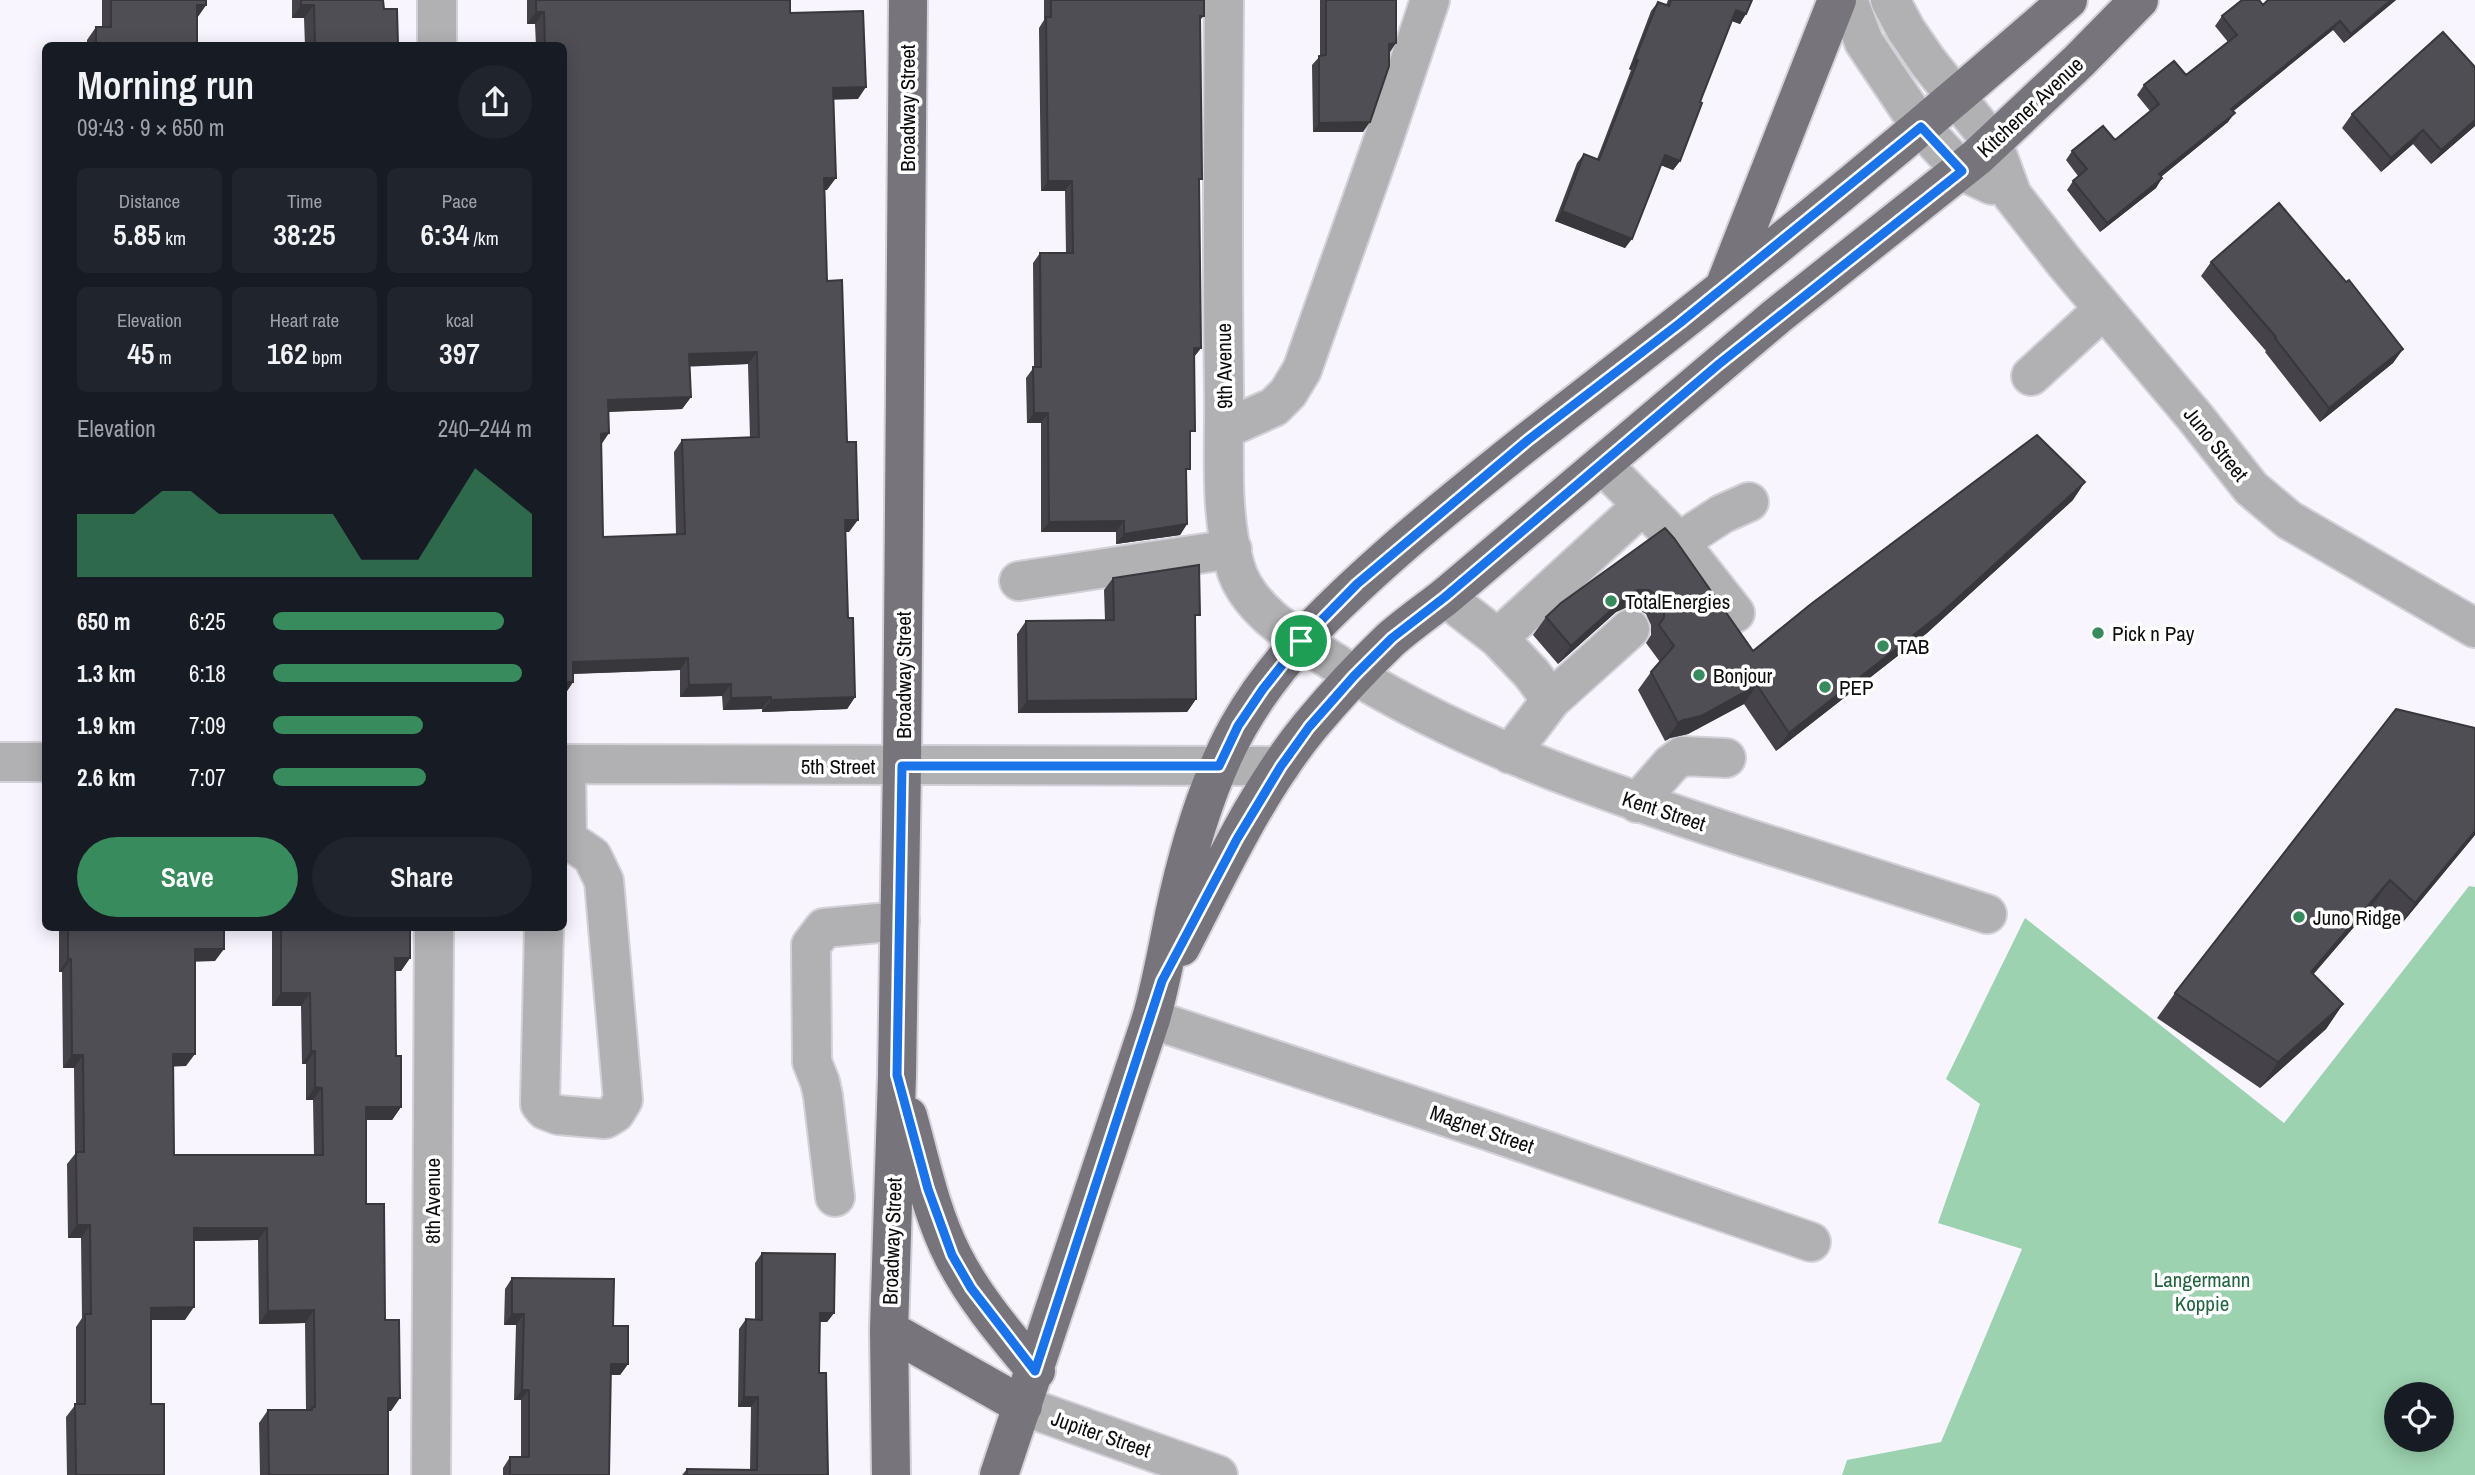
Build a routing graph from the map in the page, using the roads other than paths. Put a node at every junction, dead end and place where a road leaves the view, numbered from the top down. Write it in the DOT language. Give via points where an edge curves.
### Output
graph roads {
  1 [pos="437,0"];
  2 [pos="908,0"];
  3 [pos="1224,0"];
  4 [pos="1430,0"];
  5 [pos="1837,0"];
  6 [pos="1848,0"];
  7 [pos="1890,0"];
  8 [pos="2068,0"];
  9 [pos="2139,0"];
  10 [pos="437,42"];
  11 [pos="1956,98"];
  12 [pos="1921,127"];
  13 [pos="1993,143"];
  14 [pos="1962,171"];
  15 [pos="2012,195"];
  16 [pos="1724,287"];
  17 [pos="2104,309"];
  18 [pos="2031,376"];
  19 [pos="1225,429"];
  20 [pos="1602,464"];
  21 [pos="1749,502"];
  22 [pos="1643,505"];
  23 [pos="1679,542"];
  24 [pos="1231,550"];
  25 [pos="1019,581"];
  26 [pos="1445,597"];
  27 [pos="1735,613"];
  28 [pos="2475,628"];
  29 [pos="1630,629"];
  30 [pos="1498,638"];
  31 [pos="1301,641"];
  32 [pos="1354,676"];
  33 [pos="1551,700"];
  34 [pos="1510,754"];
  35 [pos="1726,758"];
  36 [pos="0,762"];
  37 [pos="42,762"];
  38 [pos="567,764"];
  39 [pos="902,766"];
  40 [pos="1219,766"];
  41 [pos="1281,766"];
  42 [pos="1637,803"];
  43 [pos="567,842"];
  44 [pos="1987,914"];
  45 [pos="900,920"];
  46 [pos="434,931"];
  47 [pos="544,931"];
  48 [pos="1162,981"];
  49 [pos="1151,1019"];
  50 [pos="897,1075"];
  51 [pos="835,1197"];
  52 [pos="1811,1242"];
  53 [pos="889,1330"];
  54 [pos="1035,1371"];
  55 [pos="1023,1406"];
  56 [pos="431,1475"];
  57 [pos="891,1475"];
  58 [pos="999,1475"];
  59 [pos="1218,1475"];
  1 -- 10 [label="street"];
  2 -- 39 [label="main road, Broadway Street"];
  3 -- 19 [label="street, 9th Avenue"];
  4 -- 19 [label="street" via="1302,370 1273,407"];
  5 -- 16 [label="main road"];
  6 -- 12 [label="street" via="1864,42"];
  7 -- 11 [label="street"];
  8 -- 11 [label="main road, Kitchener Avenue"];
  9 -- 13 [label="main road, Kitchener Avenue"];
  11 -- 12 [label="main road, Kitchener Avenue"];
  11 -- 13 [label="street"];
  12 -- 14 [label="street"];
  12 -- 16 [label="main road, Kitchener Avenue"];
  13 -- 14 [label="main road, Kitchener Avenue"];
  13 -- 15 [label="street"];
  14 -- 15 [label="street"];
  14 -- 20 [label="main road, Kitchener Avenue" via="1777,316"];
  15 -- 17 [label="street, Juno Street"];
  16 -- 31 [label="main road, Kitchener Avenue" via="1422,528"];
  17 -- 18 [label="street"];
  17 -- 28 [label="street, Juno Street" via="2250,488 2322,541"];
  19 -- 24 [label="street, 9th Avenue"];
  20 -- 22 [label="street"];
  20 -- 26 [label="main road, Kitchener Avenue"];
  21 -- 23 [label="street"];
  22 -- 23 [label="street"];
  22 -- 30 [label="street"];
  23 -- 27 [label="street"];
  24 -- 25 [label="street"];
  24 -- 31 [label="street, 9th Avenue" via="1248,593"];
  26 -- 30 [label="street"];
  26 -- 32 [label="main road, Kitchener Avenue" via="1392,638"];
  29 -- 33 [label="street"];
  30 -- 33 [label="street"];
  31 -- 32 [label="street, 9th Avenue"];
  31 -- 40 [label="main road, Kitchener Avenue" via="1238,726"];
  32 -- 34 [label="street, Kent Street" via="1410,709"];
  32 -- 41 [label="main road, Kitchener Avenue"];
  33 -- 34 [label="street"];
  34 -- 42 [label="street, Kent Street"];
  35 -- 42 [label="street" via="1682,756"];
  36 -- 37 [label="street"];
  38 -- 39 [label="street, 5th Street"];
  39 -- 40 [label="street, 5th Street"];
  39 -- 45 [label="main road, Broadway Street"];
  40 -- 41 [label="street, 5th Street"];
  40 -- 48 [label="main road, Kitchener Avenue" via="1188,857"];
  41 -- 48 [label="main road, Kitchener Avenue"];
  42 -- 44 [label="street, Kent Street"];
  43 -- 47 [label="street" via="592,856 604,881 623,1100 606,1119 558,1115 540,1104"];
  45 -- 50 [label="main road, Broadway Street"];
  45 -- 51 [label="street" via="824,928 811,945 812,1062 823,1096"];
  46 -- 56 [label="street, 8th Avenue"];
  48 -- 49 [label="main road, Kitchener Avenue"];
  49 -- 52 [label="street, Magnet Street"];
  49 -- 54 [label="main road, Kitchener Avenue"];
  50 -- 53 [label="main road, Broadway Street"];
  50 -- 54 [label="main road" via="928,1189 952,1255 971,1288"];
  53 -- 55 [label="main road"];
  53 -- 57 [label="main road, Broadway Street"];
  54 -- 55 [label="main road, Kitchener Avenue"];
  55 -- 58 [label="main road, Kitchener Avenue"];
  55 -- 59 [label="street, Jupiter Street"];
}
